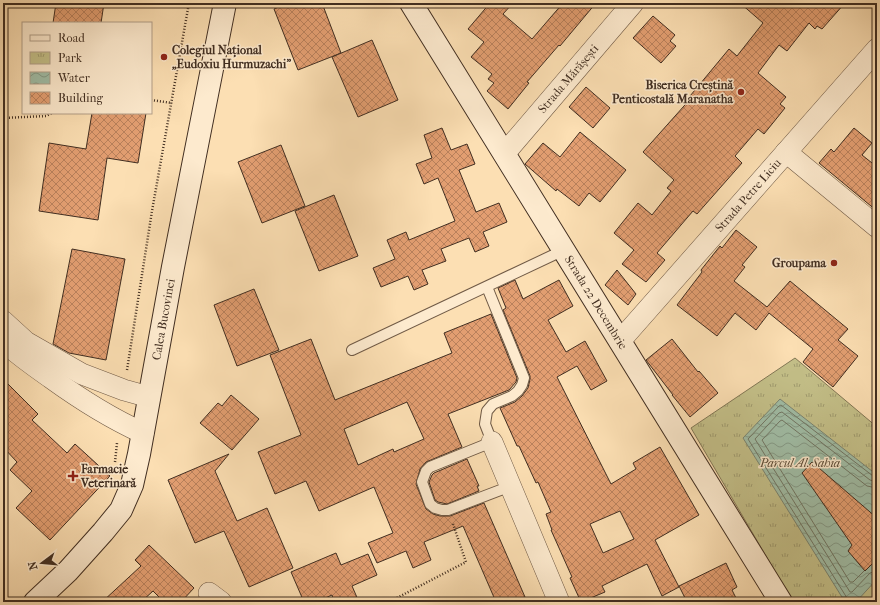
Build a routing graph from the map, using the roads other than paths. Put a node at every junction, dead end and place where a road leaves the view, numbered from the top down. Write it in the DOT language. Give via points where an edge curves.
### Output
graph roads {
  1 [pos="225,3"];
  2 [pos="411,3"];
  3 [pos="633,3"];
  4 [pos="877,49"];
  5 [pos="786,152"];
  6 [pos="504,154"];
  7 [pos="877,227"];
  8 [pos="564,250"];
  9 [pos="487,287"];
  10 [pos="3,321"];
  11 [pos="3,341"];
  12 [pos="620,341"];
  13 [pos="352,350"];
  14 [pos="149,397"];
  15 [pos="143,433"];
  16 [pos="492,442"];
  17 [pos="510,486"];
  18 [pos="35,602"];
  19 [pos="559,602"];
  20 [pos="781,602"];
  1 -- 14 [label="street, Calea Bucovinei"];
  2 -- 6 [label="street, Strada 22 Decembrie"];
  3 -- 6 [label="street, Strada Mărășești"];
  4 -- 5 [label="street, Strada Petre Liciu"];
  5 -- 7 [label="street"];
  5 -- 12 [label="street, Strada Petre Liciu"];
  6 -- 8 [label="street, Strada 22 Decembrie"];
  8 -- 9 [label="lane"];
  8 -- 12 [label="street, Strada 22 Decembrie"];
  9 -- 13 [label="lane"];
  9 -- 16 [label="lane" via="524,378 518,391 493,404 487,412 485,424"];
  10 -- 14 [label="street" via="26,342 82,374"];
  11 -- 15 [label="street" via="18,355 73,394 119,422"];
  12 -- 20 [label="street, Strada 22 Decembrie"];
  14 -- 15 [label="street, Calea Bucovinei"];
  15 -- 18 [label="street, Calea Bucovinei" via="132,485 121,510 68,571"];
  16 -- 17 [label="street"];
  16 -- 17 [label="lane" via="430,466 422,482 430,504 448,510"];
  17 -- 19 [label="street"];
}
